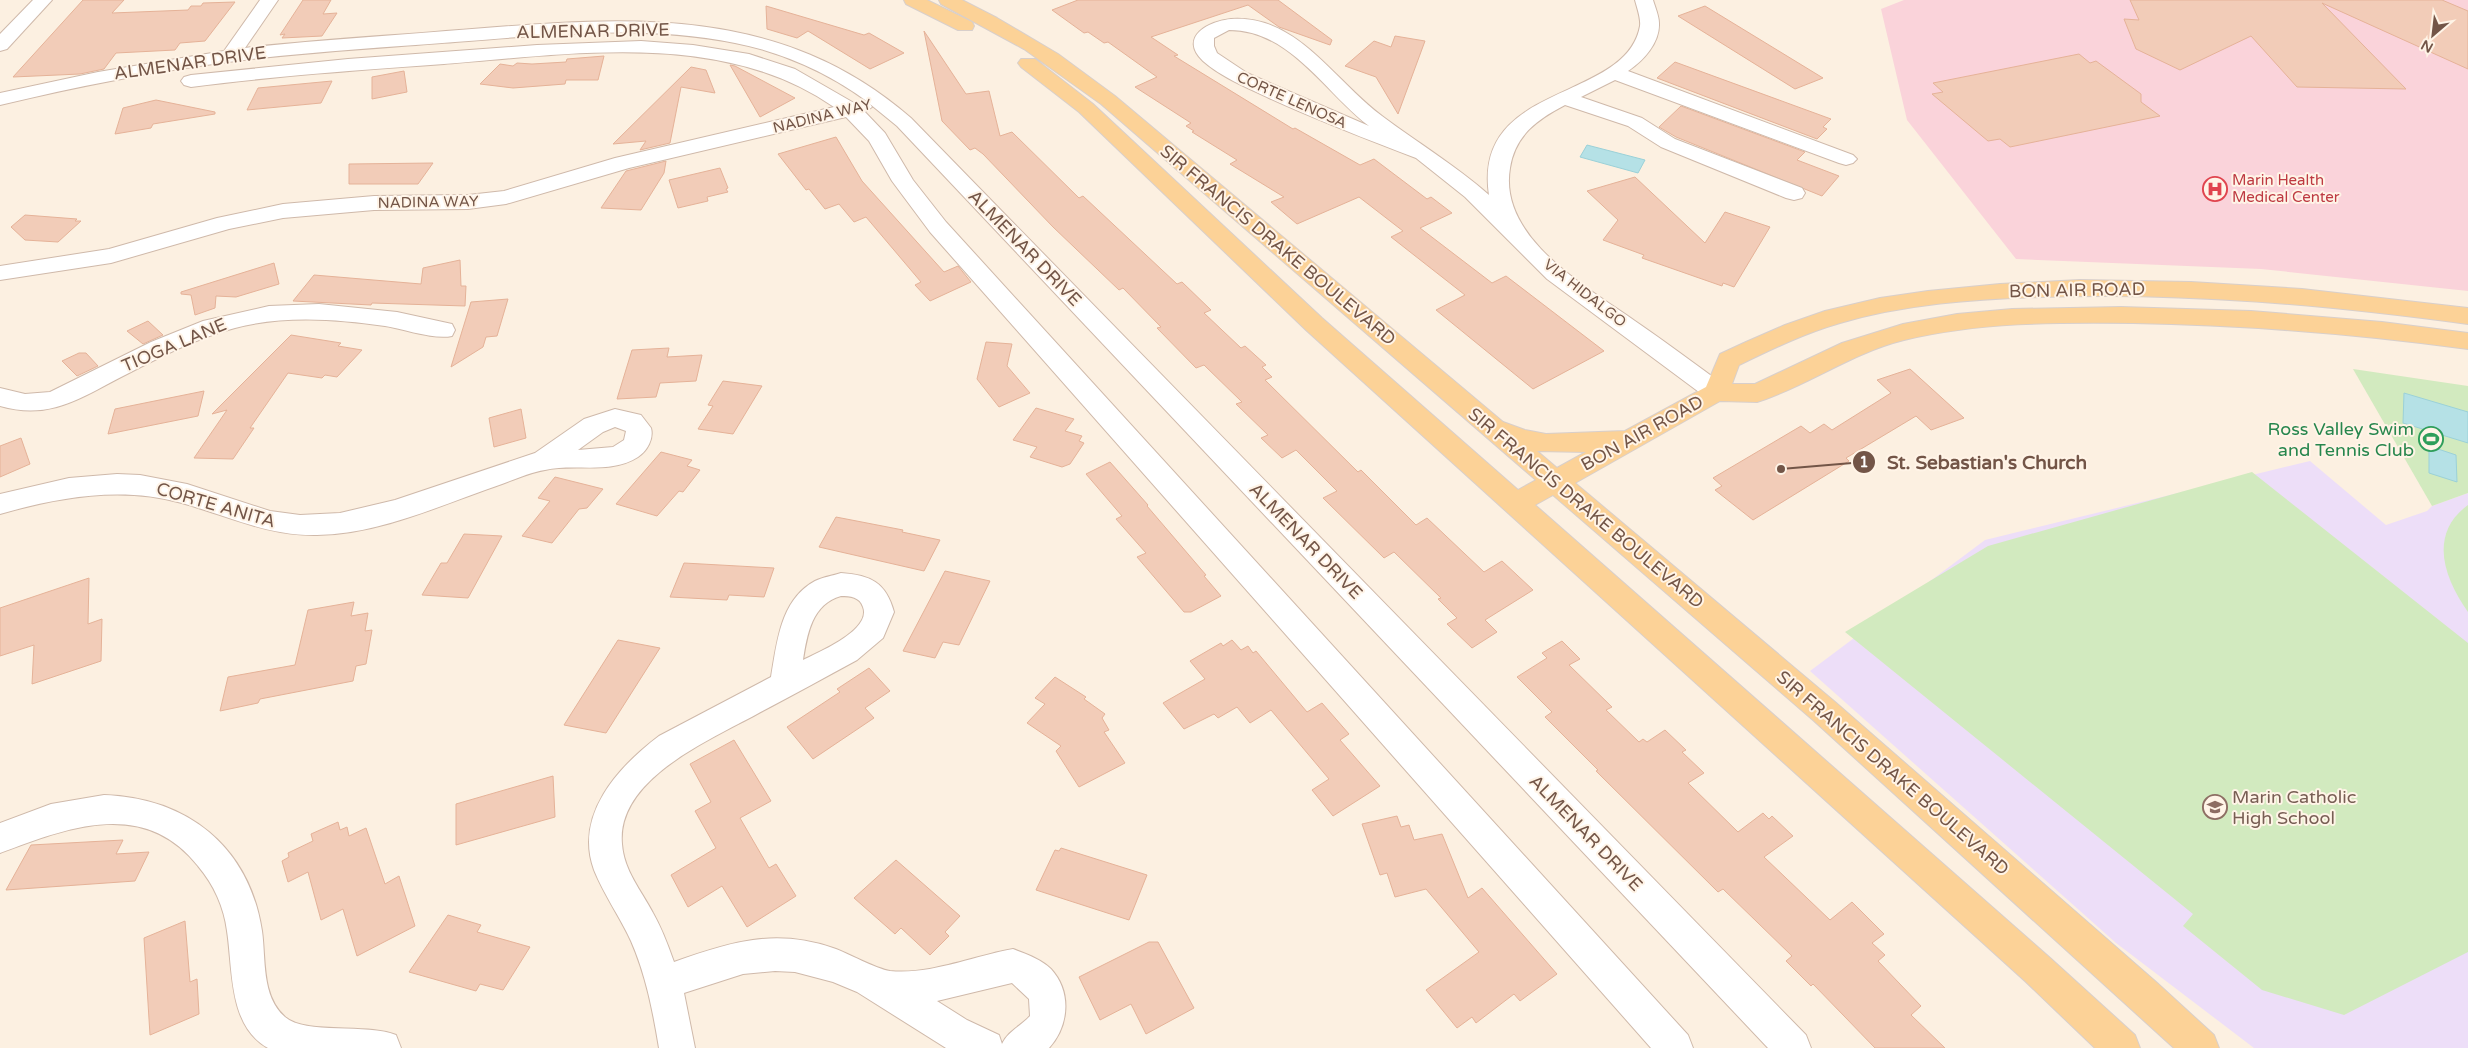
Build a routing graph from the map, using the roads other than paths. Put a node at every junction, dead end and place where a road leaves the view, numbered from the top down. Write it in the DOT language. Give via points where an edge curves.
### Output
graph roads {
  1 [pos="25,0"];
  2 [pos="43,0"];
  3 [pos="269,0"];
  4 [pos="912,0"];
  5 [pos="948,0"];
  6 [pos="1644,0"];
  7 [pos="0,26"];
  8 [pos="0,45"];
  9 [pos="230,56"];
  10 [pos="1615,73"];
  11 [pos="1563,98"];
  12 [pos="0,99"];
  13 [pos="880,101"];
  14 [pos="851,110"];
  15 [pos="0,115"];
  16 [pos="1425,154"];
  17 [pos="1846,159"];
  18 [pos="1794,193"];
  19 [pos="1520,236"];
  20 [pos="0,273"];
  21 [pos="2468,316"];
  22 [pos="443,330"];
  23 [pos="2468,341"];
  24 [pos="1716,392"];
  25 [pos="0,397"];
  26 [pos="1485,421"];
  27 [pos="1636,437"];
  28 [pos="544,460"];
  29 [pos="1556,482"];
  30 [pos="0,504"];
  31 [pos="1515,504"];
  32 [pos="785,682"];
  33 [pos="0,838"];
  34 [pos="664,983"];
  35 [pos="885,988"];
  36 [pos="384,1048"];
  37 [pos="677,1048"];
  38 [pos="986,1048"];
  39 [pos="1019,1048"];
  40 [pos="1675,1048"];
  41 [pos="1793,1048"];
  42 [pos="2122,1048"];
  43 [pos="2200,1048"];
  1 -- 7 [label="street"];
  2 -- 8 [label="street"];
  3 -- 9 [label="street"];
  4 -- 31 [label="main road, SIR FRANCIS DRAKE BOULEVARD" via="1016,55 1060,87 1117,136 1314,324"];
  5 -- 26 [label="main road, SIR FRANCIS DRAKE BOULEVARD" via="1035,46 1075,73"];
  6 -- 10 [label="street, VIA HIDALGO" via="1648,36 1641,50"];
  9 -- 12 [label="street, ALMENAR DRIVE" via="132,71"];
  9 -- 13 [label="street, ALMENAR DRIVE" via="563,28 665,28 732,37 786,51 839,73"];
  10 -- 11 [label="street, VIA HIDALGO"];
  10 -- 17 [label="street"];
  11 -- 18 [label="street" via="1635,122 1668,143"];
  11 -- 19 [label="street, VIA HIDALGO" via="1526,119 1502,156 1499,197 1507,219"];
  13 -- 14 [label="street, NADINA WAY"];
  13 -- 41 [label="street, ALMENAR DRIVE" via="904,122"];
  14 -- 15 [label="street, ALMENAR DRIVE" via="813,85 764,65 707,52 633,46 254,73 116,92"];
  14 -- 20 [label="street, NADINA WAY" via="624,163 506,196 468,202 365,203 283,211 225,223 104,257"];
  14 -- 40 [label="street, ALMENAR DRIVE" via="874,133 912,194 938,227"];
  16 -- 16 [label="street, CORTE LENOSA" via="1366,114 1306,57 1278,36 1238,24 1220,26 1204,36 1209,56 1240,77 1312,111"];
  16 -- 19 [label="street, CORTE LENOSA"];
  19 -- 24 [label="street, VIA HIDALGO" via="1560,277"];
  21 -- 24 [label="main road, BON AIR ROAD" via="2293,295 2157,288 2078,288 1960,295 1858,310 1794,330 1729,360"];
  22 -- 25 [label="street, TIOGA LANE" via="355,316 261,315 222,323 184,337 51,400 23,402"];
  23 -- 24 [label="main road, BON AIR ROAD" via="2384,330 2249,319 2115,315 2001,318 1902,332 1837,354 1768,390 1756,393"];
  24 -- 27 [label="main road, BON AIR ROAD"];
  26 -- 27 [label="main road" via="1507,433 1547,444 1588,444"];
  26 -- 29 [label="main road, SIR FRANCIS DRAKE BOULEVARD"];
  27 -- 29 [label="main road, BON AIR ROAD"];
  28 -- 30 [label="street, CORTE ANITA" via="398,510 314,526 256,520 187,494 142,486 72,488"];
  29 -- 31 [label="main road, BON AIR ROAD"];
  29 -- 43 [label="main road, SIR FRANCIS DRAKE BOULEVARD" via="1831,717"];
  31 -- 42 [label="main road, SIR FRANCIS DRAKE BOULEVARD" via="2030,962"];
  32 -- 34 [label="street" via="657,755 638,772 612,808 605,834 608,862 636,912"];
  33 -- 36 [label="street" via="48,818 91,810 129,810 151,814 171,823 206,850 233,894 242,918 252,994 266,1025 283,1038 302,1043"];
  34 -- 35 [label="street" via="725,962 774,954 801,956 837,965"];
  34 -- 37 [label="street"];
  35 -- 38 [label="street" via="953,1032"];
  35 -- 39 [label="street" via="924,987 1013,966 1024,969 1042,985 1049,1007 1048,1018 1036,1038"];
}
